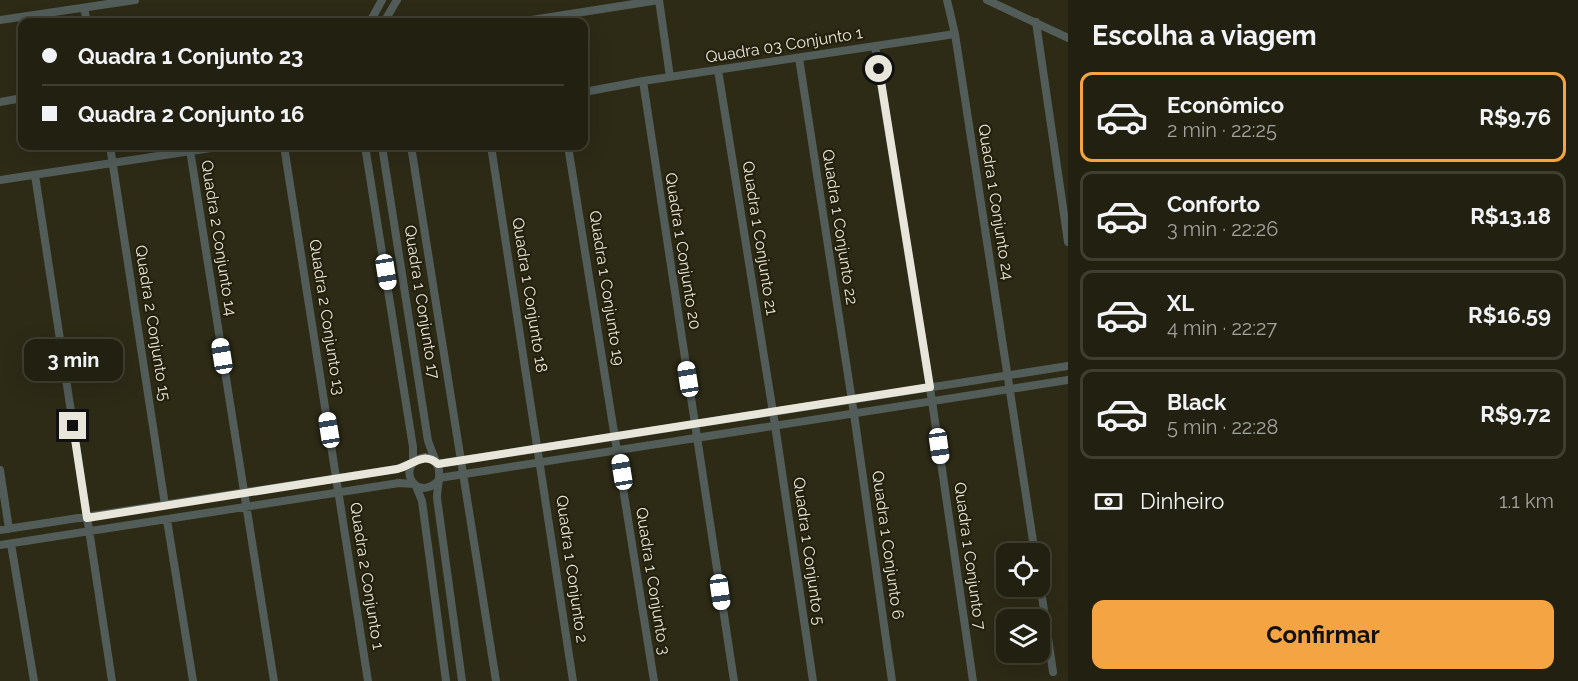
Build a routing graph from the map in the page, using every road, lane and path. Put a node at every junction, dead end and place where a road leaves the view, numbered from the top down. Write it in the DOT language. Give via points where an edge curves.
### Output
graph roads {
  1 [pos="135,0"];
  2 [pos="382,0"];
  3 [pos="397,0"];
  4 [pos="659,0"];
  5 [pos="947,0"];
  6 [pos="987,0"];
  7 [pos="84,8"];
  8 [pos="86,18"];
  9 [pos="372,18"];
  10 [pos="386,18"];
  11 [pos="544,18"];
  12 [pos="0,20"];
  13 [pos="1036,22"];
  14 [pos="955,34"];
  15 [pos="1068,38"];
  16 [pos="875,46"];
  17 [pos="799,58"];
  18 [pos="718,70"];
  19 [pos="670,77"];
  20 [pos="643,81"];
  21 [pos="588,91"];
  22 [pos="18,99"];
  23 [pos="0,102"];
  24 [pos="111,150"];
  25 [pos="190,150"];
  26 [pos="285,150"];
  27 [pos="366,150"];
  28 [pos="383,150"];
  29 [pos="412,150"];
  30 [pos="492,150"];
  31 [pos="569,150"];
  32 [pos="113,162"];
  33 [pos="35,174"];
  34 [pos="0,180"];
  35 [pos="1068,242"];
  36 [pos="1068,366"];
  37 [pos="1007,376"];
  38 [pos="1068,380"];
  39 [pos="930,387"];
  40 [pos="1010,388"];
  41 [pos="852,399"];
  42 [pos="932,401"];
  43 [pos="772,411"];
  44 [pos="854,414"];
  45 [pos="694,424"];
  46 [pos="775,425"];
  47 [pos="616,435"];
  48 [pos="697,437"];
  49 [pos="539,449"];
  50 [pos="618,449"];
  51 [pos="460,461"];
  52 [pos="541,461"];
  53 [pos="413,463"];
  54 [pos="437,463"];
  55 [pos="0,470"];
  56 [pos="462,475"];
  57 [pos="336,477"];
  58 [pos="439,479"];
  59 [pos="415,485"];
  60 [pos="243,494"];
  61 [pos="339,494"];
  62 [pos="165,505"];
  63 [pos="246,507"];
  64 [pos="87,518"];
  65 [pos="167,520"];
  66 [pos="5,529"];
  67 [pos="88,531"];
  68 [pos="1033,543"];
  69 [pos="11,544"];
  70 [pos="0,545"];
  71 [pos="1042,597"];
  72 [pos="1053,672"];
  73 [pos="462,677"];
  74 [pos="34,681"];
  75 [pos="112,681"];
  76 [pos="193,681"];
  77 [pos="274,681"];
  78 [pos="368,681"];
  79 [pos="446,681"];
  80 [pos="469,681"];
  81 [pos="496,681"];
  82 [pos="573,681"];
  83 [pos="654,681"];
  84 [pos="734,681"];
  85 [pos="813,681"];
  86 [pos="892,681"];
  87 [pos="974,681"];
  1 -- 7 [label="street"];
  2 -- 9 [label="street"];
  3 -- 10 [label="street"];
  4 -- 11 [label="street"];
  4 -- 19 [label="street"];
  5 -- 14 [label="street"];
  6 -- 13 [label="street"];
  7 -- 8 [label="street"];
  7 -- 12 [label="street"];
  13 -- 15 [label="street"];
  13 -- 35 [label="street"];
  14 -- 16 [label="street, Quadra 03 Conjunto 1"];
  14 -- 37 [label="street, Quadra 1 Conjunto 24"];
  16 -- 17 [label="street, Quadra 03 Conjunto 1"];
  16 -- 39 [label="street, Quadra 1 Conjunto 7"];
  17 -- 18 [label="street, Quadra 03 Conjunto 1"];
  17 -- 41 [label="street, Quadra 1 Conjunto 22"];
  18 -- 19 [label="street, Quadra 03 Conjunto 1"];
  18 -- 43 [label="street, Quadra 1 Conjunto 21"];
  19 -- 20 [label="street, Quadra 03 Conjunto 1"];
  20 -- 21 [label="street, Quadra 03 Conjunto 1"];
  20 -- 45 [label="street, Quadra 1 Conjunto 20"];
  22 -- 23 [label="street"];
  24 -- 32 [label="street, Quadra 2 Conjunto 15"];
  25 -- 32 [label="street"];
  25 -- 60 [label="street, Quadra 2 Conjunto 14"];
  26 -- 57 [label="street, Quadra 2 Conjunto 13"];
  27 -- 53 [label="street"];
  28 -- 54 [label="street, Quadra 1 Conjunto 17" via="428,441"];
  29 -- 51 [label="street, Quadra 1 Conjunto 17"];
  30 -- 49 [label="street, Quadra 1 Conjunto 18"];
  31 -- 47 [label="street, Quadra 1 Conjunto 19"];
  32 -- 33 [label="street"];
  32 -- 62 [label="street, Quadra 2 Conjunto 15"];
  33 -- 34 [label="street"];
  33 -- 64 [label="street"];
  36 -- 37 [label="street"];
  37 -- 39 [label="street"];
  37 -- 40 [label="street, Quadra 1 Conjunto 24"];
  38 -- 40 [label="street"];
  39 -- 41 [label="street"];
  39 -- 42 [label="street, Quadra 1 Conjunto 7"];
  40 -- 42 [label="street"];
  40 -- 68 [label="street, Quadra 1 Conjunto 24"];
  41 -- 43 [label="street"];
  41 -- 44 [label="street, Quadra 1 Conjunto 22"];
  42 -- 44 [label="street"];
  42 -- 87 [label="street, Quadra 1 Conjunto 7"];
  43 -- 45 [label="street"];
  43 -- 46 [label="street, Quadra 1 Conjunto 21"];
  44 -- 46 [label="street"];
  44 -- 86 [label="street, Quadra 1 Conjunto 6"];
  45 -- 47 [label="street"];
  45 -- 48 [label="street, Quadra 1 Conjunto 20"];
  46 -- 48 [label="street"];
  46 -- 85 [label="street, Quadra 1 Conjunto 5"];
  47 -- 49 [label="street"];
  47 -- 50 [label="street, Quadra 1 Conjunto 19"];
  48 -- 50 [label="street"];
  48 -- 84 [label="street, Quadra 1 Conjunto 20"];
  49 -- 51 [label="street"];
  49 -- 52 [label="street, Quadra 1 Conjunto 18"];
  50 -- 52 [label="street"];
  50 -- 83 [label="street, Quadra 1 Conjunto 3"];
  51 -- 54 [label="street"];
  51 -- 56 [label="street, Quadra 1 Conjunto 17"];
  52 -- 56 [label="street"];
  52 -- 82 [label="street, Quadra 1 Conjunto 2"];
  53 -- 54 [label="street" via="425,457"];
  53 -- 57 [label="street" via="397,469"];
  53 -- 59 [label="street" via="409,474"];
  54 -- 58 [label="street"];
  55 -- 66 [label="street"];
  56 -- 58 [label="street"];
  56 -- 81 [label="street, Quadra 1 Conjunto 17"];
  57 -- 60 [label="street"];
  57 -- 61 [label="street, Quadra 2 Conjunto 13"];
  58 -- 59 [label="street" via="425,489"];
  58 -- 73 [label="street" via="437,498"];
  59 -- 61 [label="street" via="399,483"];
  59 -- 79 [label="street" via="422,501"];
  60 -- 62 [label="street"];
  60 -- 63 [label="street, Quadra 2 Conjunto 14"];
  61 -- 63 [label="street, Quadra 2 Conjunto 1"];
  61 -- 78 [label="street, Quadra 2 Conjunto 1"];
  62 -- 64 [label="street"];
  63 -- 65 [label="street, Quadra 2 Conjunto 1"];
  63 -- 77 [label="street, Quadra 2 Conjunto 14"];
  64 -- 66 [label="street"];
  64 -- 67 [label="street"];
  65 -- 67 [label="street, Quadra 2 Conjunto 1"];
  65 -- 76 [label="street"];
  67 -- 69 [label="street, Quadra 2 Conjunto 1"];
  67 -- 75 [label="street"];
  69 -- 70 [label="street, Quadra 2 Conjunto 1"];
  69 -- 74 [label="street"];
  71 -- 72 [label="street"];
  73 -- 80 [label="street"];
}
